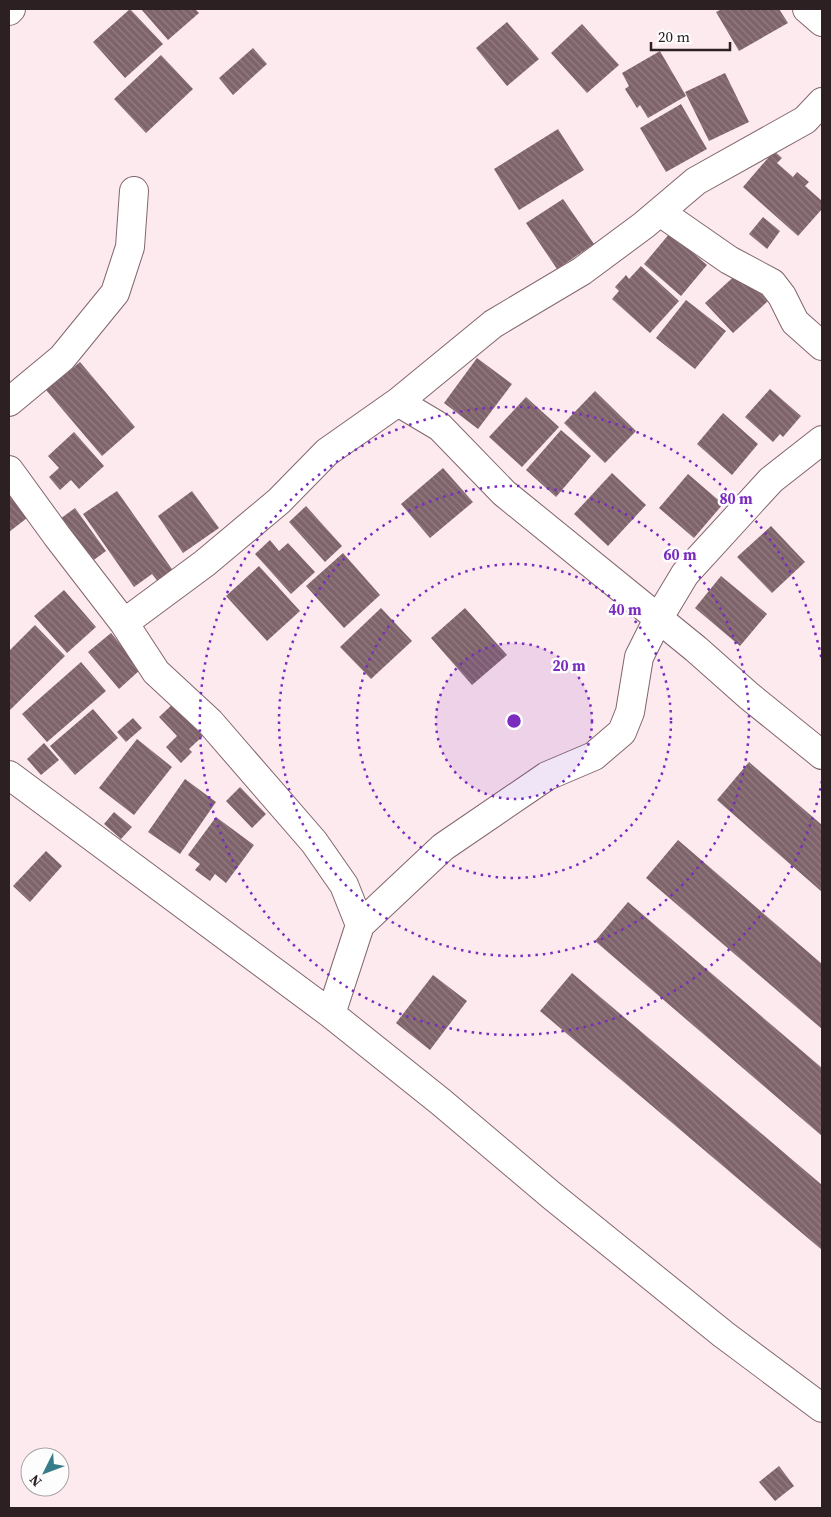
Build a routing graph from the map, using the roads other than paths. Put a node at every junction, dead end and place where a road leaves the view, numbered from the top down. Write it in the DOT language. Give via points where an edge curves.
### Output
graph roads {
  1 [pos="807,9"];
  2 [pos="822,22"];
  3 [pos="822,102"];
  4 [pos="134,191"];
  5 [pos="660,212"];
  6 [pos="822,346"];
  7 [pos="9,402"];
  8 [pos="398,402"];
  9 [pos="822,440"];
  10 [pos="9,470"];
  11 [pos="658,619"];
  12 [pos="124,622"];
  13 [pos="822,754"];
  14 [pos="9,775"];
  15 [pos="360,925"];
  16 [pos="331,1014"];
  17 [pos="822,1408"];
  1 -- 2 [label="street"];
  3 -- 5 [label="street" via="805,120 696,181"];
  4 -- 7 [label="street" via="130,247 115,293 62,358"];
  5 -- 6 [label="street" via="729,260 772,283 795,322"];
  5 -- 8 [label="street" via="582,271 493,324"];
  8 -- 11 [label="street" via="440,427 504,493"];
  8 -- 12 [label="street" via="326,452 280,501 205,563"];
  9 -- 11 [label="street" via="771,480 721,533 685,574"];
  10 -- 12 [label="street"];
  11 -- 13 [label="street"];
  11 -- 15 [label="street" via="639,657 630,712 622,732 594,756 547,776 443,846"];
  12 -- 15 [label="street" via="156,672 210,722 314,842 344,885"];
  14 -- 16 [label="street"];
  15 -- 16 [label="street"];
  16 -- 17 [label="street" via="722,1334"];
}
